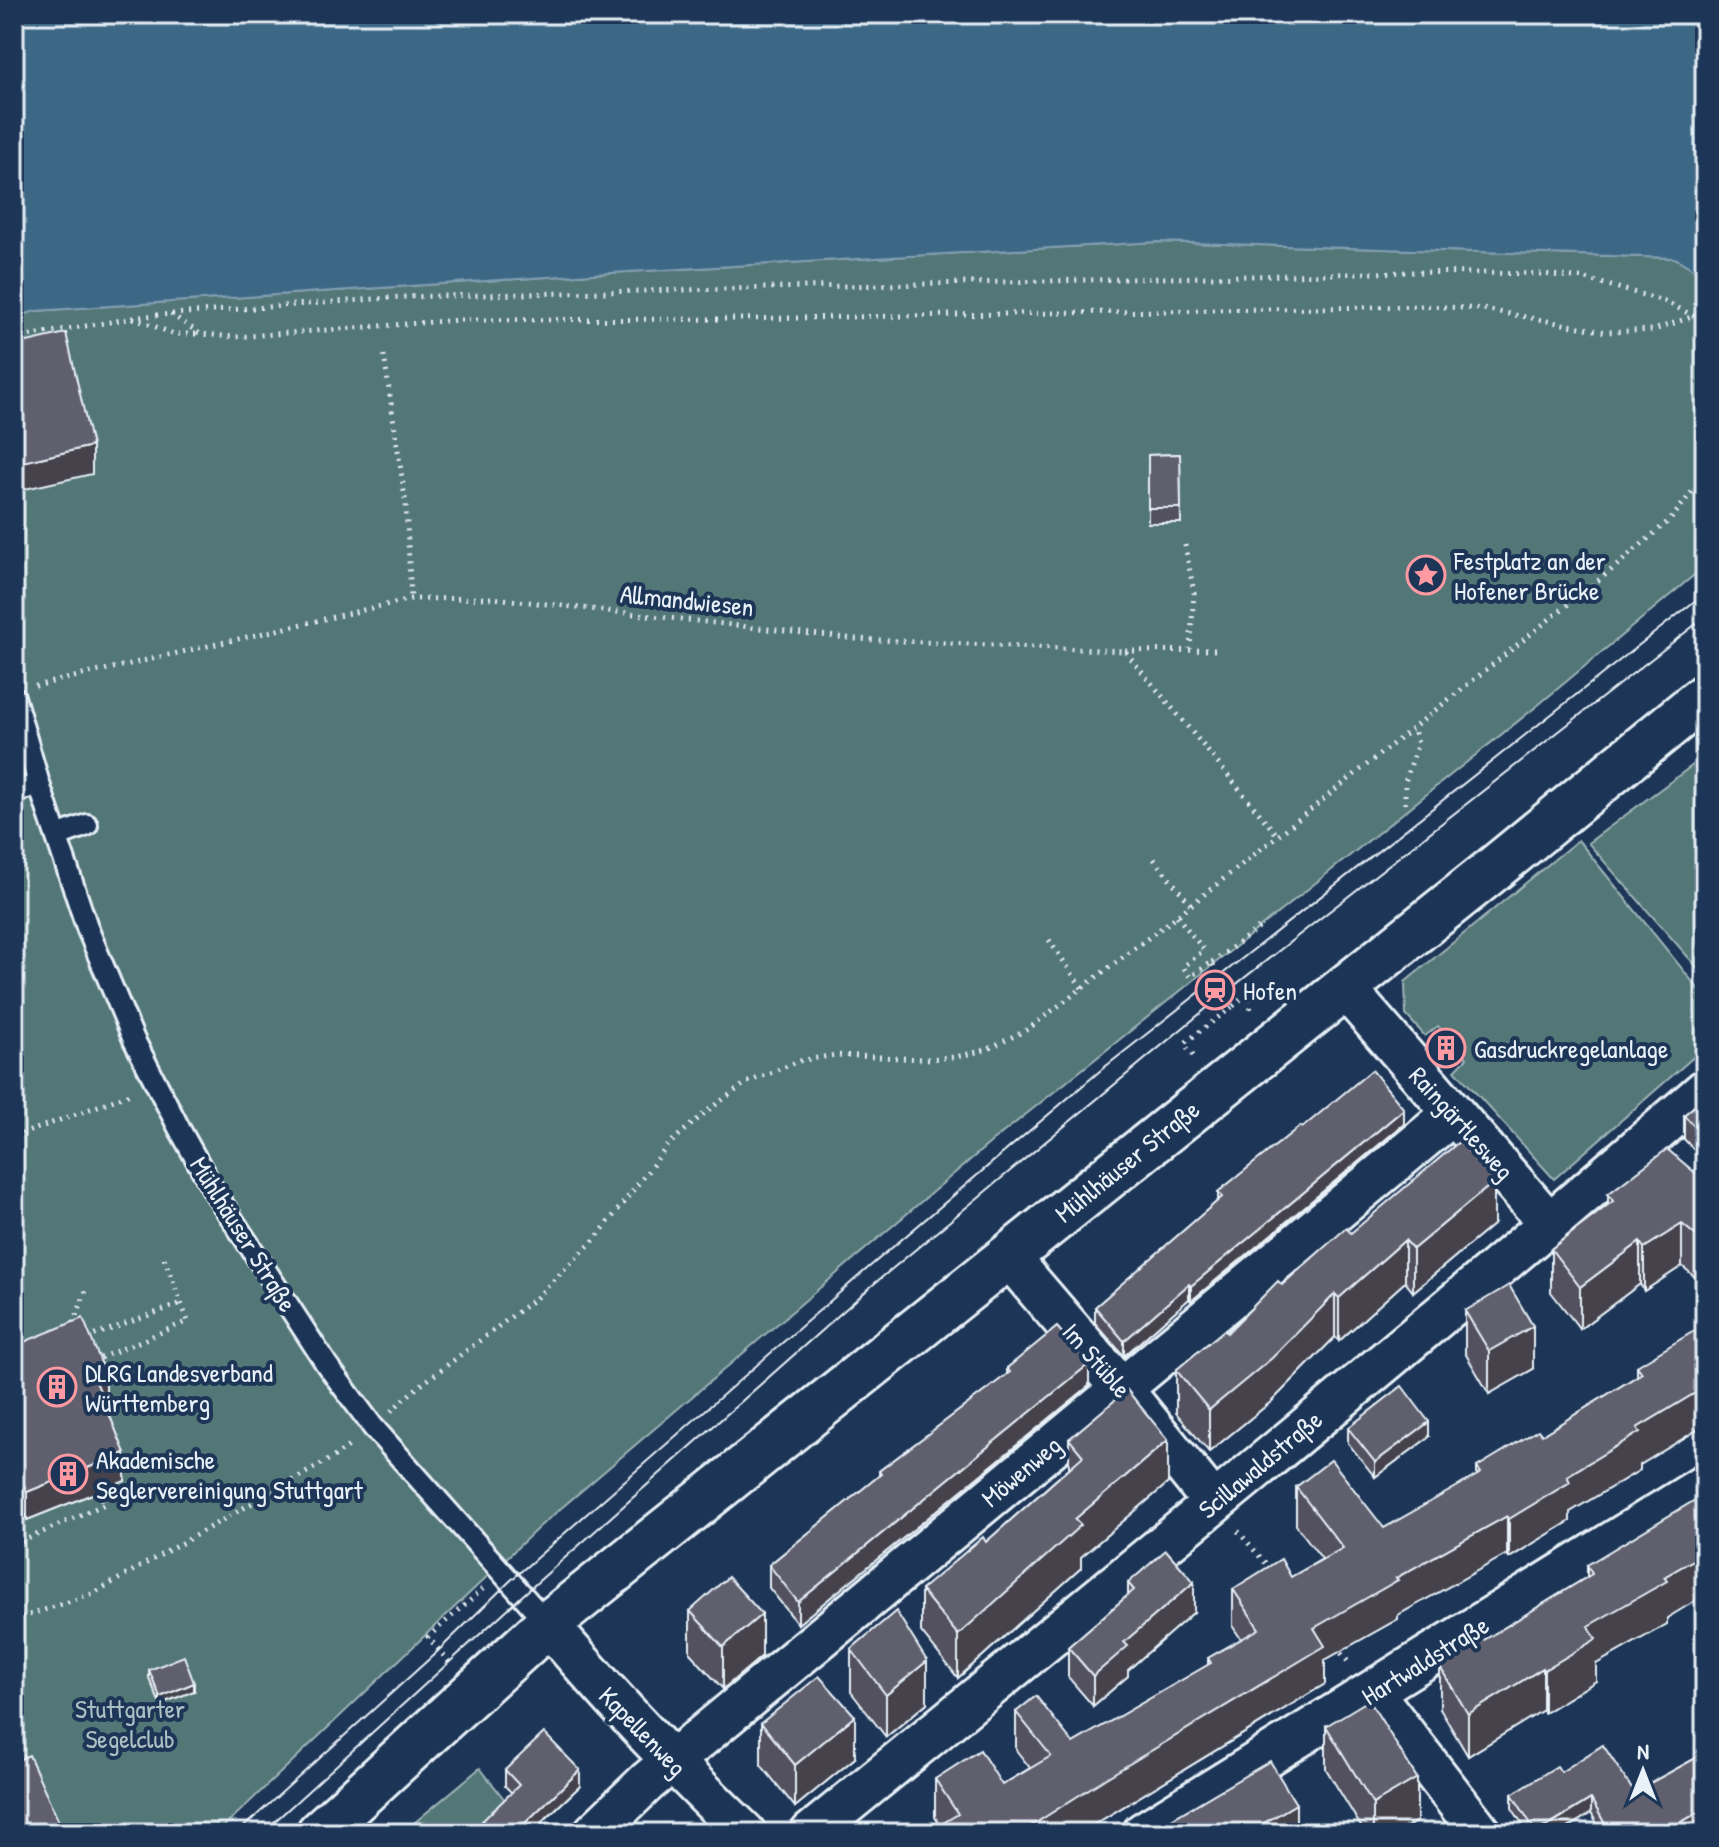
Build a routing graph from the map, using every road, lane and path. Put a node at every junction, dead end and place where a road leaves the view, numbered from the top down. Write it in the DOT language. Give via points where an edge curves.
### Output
graph roads {
  1 [pos="171,314"];
  2 [pos="1694,316"];
  3 [pos="1705,317"];
  4 [pos="132,318"];
  5 [pos="200,334"];
  6 [pos="1705,334"];
  7 [pos="14,338"];
  8 [pos="384,355"];
  9 [pos="1705,475"];
  10 [pos="1185,545"];
  11 [pos="411,599"];
  12 [pos="1190,649"];
  13 [pos="1215,650"];
  14 [pos="1125,651"];
  15 [pos="21,692"];
  16 [pos="1705,696"];
  17 [pos="1414,730"];
  18 [pos="39,784"];
  19 [pos="14,792"];
  20 [pos="1405,804"];
  21 [pos="87,825"];
  22 [pos="57,836"];
  23 [pos="1278,836"];
  24 [pos="1154,859"];
  25 [pos="1191,905"];
  26 [pos="1177,916"];
  27 [pos="1263,925"];
  28 [pos="1049,940"];
  29 [pos="1212,962"];
  30 [pos="1344,987"];
  31 [pos="1082,988"];
  32 [pos="1232,1007"];
  33 [pos="1186,1042"];
  34 [pos="1273,1044"];
  35 [pos="156,1085"];
  36 [pos="1705,1090"];
  37 [pos="1453,1114"];
  38 [pos="14,1137"];
  39 [pos="1549,1223"];
  40 [pos="1009,1257"];
  41 [pos="164,1258"];
  42 [pos="87,1288"];
  43 [pos="182,1303"];
  44 [pos="66,1326"];
  45 [pos="75,1342"];
  46 [pos="90,1363"];
  47 [pos="1121,1388"];
  48 [pos="373,1427"];
  49 [pos="1705,1485"];
  50 [pos="99,1491"];
  51 [pos="1214,1503"];
  52 [pos="14,1545"];
  53 [pos="1260,1557"];
  54 [pos="1279,1579"];
  55 [pos="14,1620"];
  56 [pos="548,1624"];
  57 [pos="1326,1636"];
  58 [pos="1373,1693"];
  59 [pos="671,1763"];
  60 [pos="319,1833"];
  61 [pos="594,1833"];
  62 [pos="745,1833"];
  63 [pos="811,1833"];
  64 [pos="1143,1833"];
  65 [pos="1481,1833"];
  1 -- 2 [label="path" via="508,293 1410,272 1583,278 1664,301"];
  1 -- 4 [label="path"];
  1 -- 5 [label="path"];
  2 -- 3 [label="path"];
  2 -- 5 [label="path" via="1654,330 1606,332 1483,309 1426,306 459,320 235,337"];
  2 -- 6 [label="path"];
  4 -- 5 [label="path" via="174,334"];
  4 -- 7 [label="path"];
  8 -- 11 [label="path" via="406,505"];
  9 -- 17 [label="path" via="1671,519"];
  10 -- 12 [label="path" via="1194,593"];
  11 -- 14 [label="path, Allmandwiesen" via="493,598 856,639"];
  11 -- 15 [label="path, Allmandwiesen"];
  12 -- 13 [label="path, Allmandwiesen"];
  12 -- 14 [label="path, Allmandwiesen"];
  14 -- 23 [label="path"];
  15 -- 18 [label="lane, Mühlhäuser Straße"];
  16 -- 30 [label="main road, Mühlhäuser Straße"];
  17 -- 20 [label="path" via="1418,743 1405,782"];
  17 -- 23 [label="path"];
  18 -- 19 [label="lane"];
  18 -- 22 [label="lane, Mühlhäuser Straße"];
  21 -- 22 [label="lane"];
  22 -- 35 [label="lane, Mühlhäuser Straße" via="88,930"];
  23 -- 25 [label="path"];
  24 -- 25 [label="path"];
  25 -- 26 [label="path"];
  26 -- 29 [label="path" via="1204,950 1183,967 1190,977"];
  26 -- 31 [label="path"];
  27 -- 29 [label="path"];
  28 -- 31 [label="path"];
  29 -- 32 [label="path"];
  30 -- 34 [label="main road, Mühlhäuser Straße"];
  30 -- 37 [label="street, Raingärtlesweg"];
  31 -- 48 [label="path" via="1028,1029 986,1050 924,1059 836,1055 799,1061 746,1083 669,1144 596,1238 536,1298"];
  32 -- 33 [label="path"];
  32 -- 34 [label="path" via="1247,994 1253,1018"];
  34 -- 40 [label="main road, Mühlhäuser Straße"];
  35 -- 38 [label="path"];
  35 -- 48 [label="lane, Mühlhäuser Straße" via="214,1191"];
  36 -- 39 [label="street, Scillawaldstraße"];
  37 -- 39 [label="street, Raingärtlesweg"];
  37 -- 47 [label="street, Möwenweg"];
  39 -- 51 [label="street, Scillawaldstraße"];
  40 -- 47 [label="street, Im Stüble"];
  40 -- 56 [label="main road, Mühlhäuser Straße"];
  41 -- 43 [label="path"];
  42 -- 44 [label="path" via="77,1322"];
  43 -- 45 [label="path"];
  43 -- 46 [label="path" via="188,1321"];
  47 -- 51 [label="street, Im Stüble"];
  47 -- 59 [label="street, Möwenweg"];
  48 -- 55 [label="path" via="337,1455 92,1594"];
  48 -- 56 [label="lane, Mühlhäuser Straße"];
  49 -- 58 [label="street, Hartwaldstraße"];
  50 -- 52 [label="path" via="105,1504"];
  51 -- 63 [label="street, Scillawaldstraße"];
  53 -- 54 [label="path"];
  56 -- 59 [label="street, Kapellenweg"];
  56 -- 60 [label="main road, Mühlhäuser Straße"];
  57 -- 58 [label="path"];
  58 -- 64 [label="street, Hartwaldstraße"];
  58 -- 65 [label="street"];
  59 -- 61 [label="street, Möwenweg"];
  59 -- 62 [label="street, Kapellenweg"];
}
